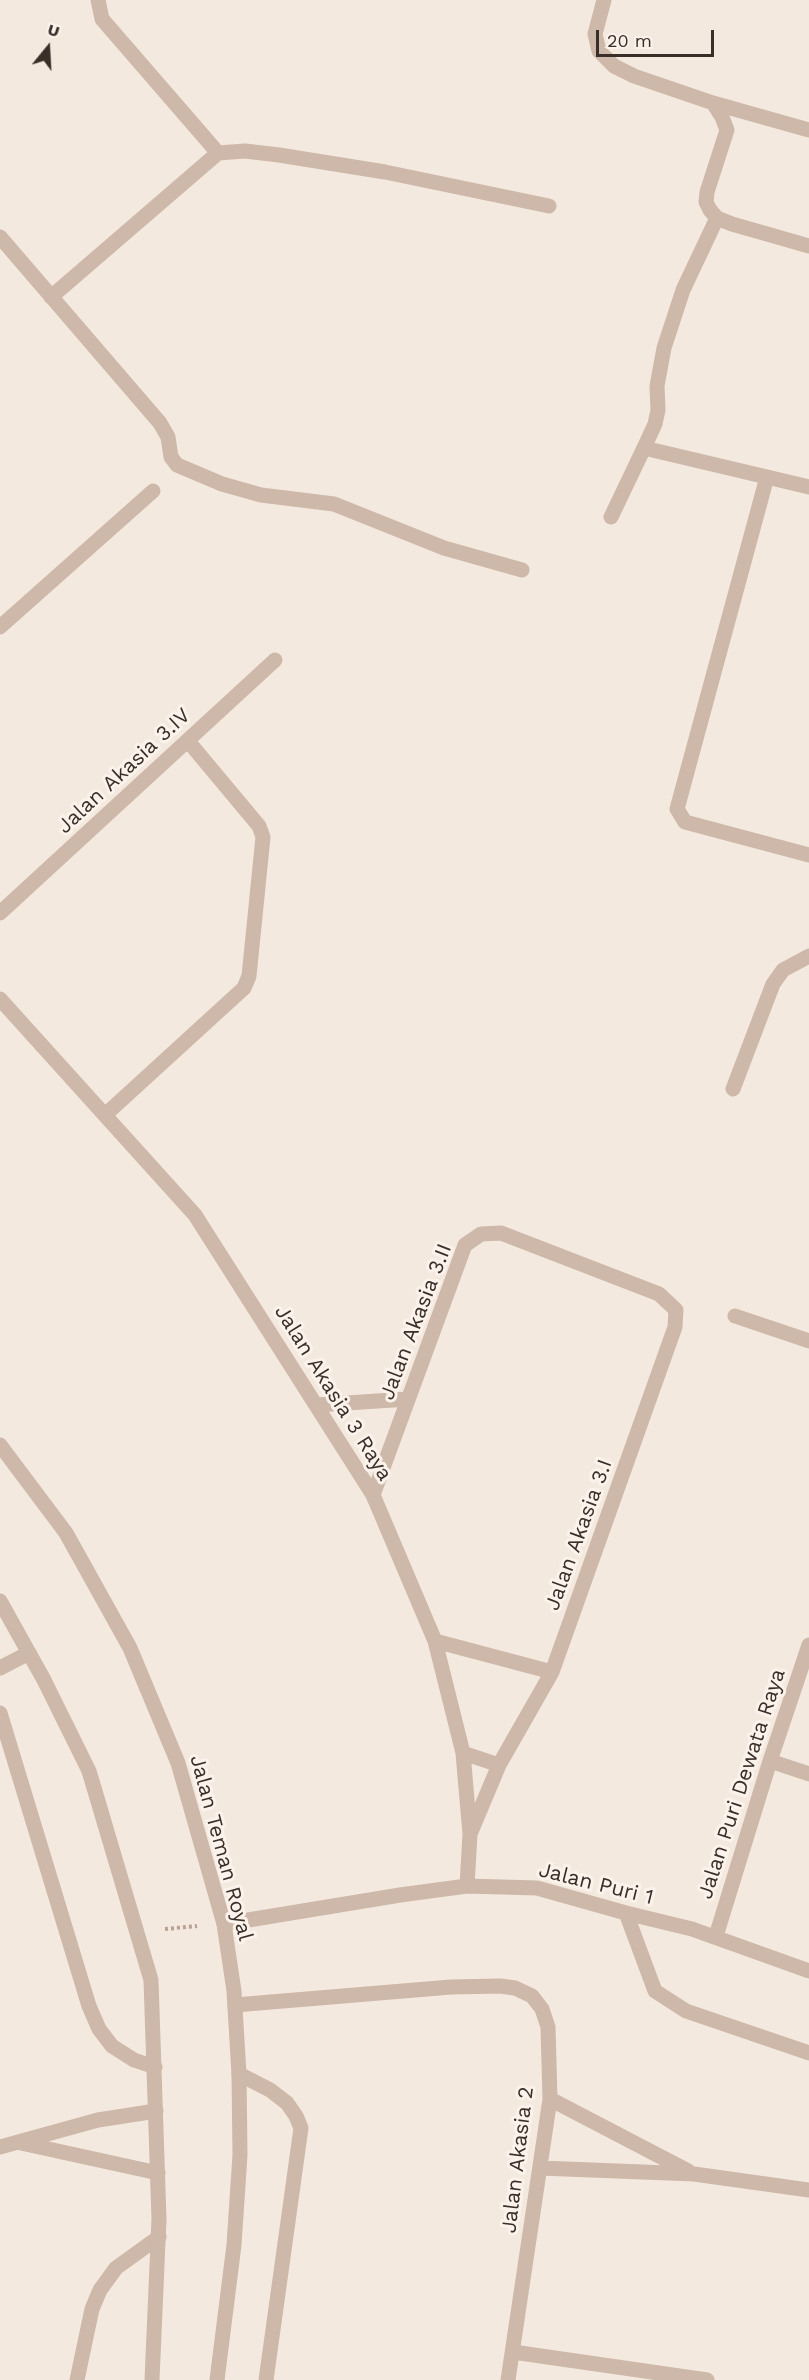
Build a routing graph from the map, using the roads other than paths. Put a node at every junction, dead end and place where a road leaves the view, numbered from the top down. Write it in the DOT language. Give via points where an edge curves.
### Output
graph roads {
  1 [pos="98,0"];
  2 [pos="604,0"];
  3 [pos="713,103"];
  4 [pos="809,130"];
  5 [pos="218,153"];
  6 [pos="549,206"];
  7 [pos="717,218"];
  8 [pos="0,237"];
  9 [pos="809,246"];
  10 [pos="51,297"];
  11 [pos="644,447"];
  12 [pos="767,477"];
  13 [pos="809,487"];
  14 [pos="153,491"];
  15 [pos="611,517"];
  16 [pos="522,570"];
  17 [pos="0,627"];
  18 [pos="275,660"];
  19 [pos="188,741"];
  20 [pos="809,855"];
  21 [pos="0,913"];
  22 [pos="809,956"];
  23 [pos="0,999"];
  24 [pos="733,1089"];
  25 [pos="105,1115"];
  26 [pos="676,1310"];
  27 [pos="735,1316"];
  28 [pos="809,1341"];
  29 [pos="408,1400"];
  30 [pos="316,1405"];
  31 [pos="0,1445"];
  32 [pos="373,1495"];
  33 [pos="0,1601"];
  34 [pos="435,1641"];
  35 [pos="809,1646"];
  36 [pos="29,1653"];
  37 [pos="0,1668"];
  38 [pos="552,1672"];
  39 [pos="0,1713"];
  40 [pos="462,1753"];
  41 [pos="770,1761"];
  42 [pos="499,1765"];
  43 [pos="809,1774"];
  44 [pos="470,1834"];
  45 [pos="467,1886"];
  46 [pos="628,1920"];
  47 [pos="226,1930"];
  48 [pos="716,1936"];
  49 [pos="809,1971"];
  50 [pos="234,1998"];
  51 [pos="809,2053"];
  52 [pos="154,2067"];
  53 [pos="239,2074"];
  54 [pos="550,2099"];
  55 [pos="156,2111"];
  56 [pos="18,2142"];
  57 [pos="0,2147"];
  58 [pos="540,2168"];
  59 [pos="158,2173"];
  60 [pos="694,2174"];
  61 [pos="809,2190"];
  62 [pos="159,2237"];
  63 [pos="513,2352"];
  64 [pos="77,2380"];
  65 [pos="152,2380"];
  66 [pos="217,2380"];
  67 [pos="266,2380"];
  68 [pos="508,2380"];
  69 [pos="707,2380"];
  1 -- 5 [label="street" via="102,19"];
  2 -- 3 [label="street" via="595,34 599,51 614,66"];
  3 -- 4 [label="street"];
  3 -- 7 [label="street" via="727,130 707,192 706,202"];
  5 -- 6 [label="street" via="245,151 386,172"];
  5 -- 10 [label="street"];
  7 -- 9 [label="street"];
  7 -- 11 [label="street" via="683,290 664,348 657,386 658,410"];
  8 -- 10 [label="street"];
  10 -- 16 [label="street" via="160,423 177,465 261,495 334,504 444,548"];
  11 -- 12 [label="street"];
  11 -- 15 [label="street"];
  12 -- 13 [label="street"];
  12 -- 20 [label="street" via="677,809 685,822"];
  14 -- 17 [label="street"];
  18 -- 19 [label="street, Jalan Akasia 3.IV"];
  19 -- 21 [label="street, Jalan Akasia 3.IV"];
  19 -- 25 [label="street" via="259,826 263,837 249,976 244,988"];
  22 -- 24 [label="street" via="783,970 772,984"];
  23 -- 25 [label="street, Jalan Akasia 3 Raya"];
  25 -- 30 [label="street, Jalan Akasia 3 Raya" via="195,1215"];
  26 -- 29 [label="street, Jalan Akasia 3.II" via="659,1294 501,1233 481,1234 465,1245"];
  26 -- 38 [label="street, Jalan Akasia 3.I" via="675,1328"];
  27 -- 28 [label="street"];
  29 -- 30 [label="street"];
  29 -- 32 [label="street, Jalan Akasia 3.II"];
  30 -- 32 [label="street, Jalan Akasia 3 Raya"];
  31 -- 47 [label="street, Jalan Teman Royal" via="66,1533 130,1648 177,1763"];
  32 -- 34 [label="street, Jalan Akasia 3 Raya"];
  33 -- 36 [label="street"];
  34 -- 38 [label="street"];
  34 -- 40 [label="street, Jalan Akasia 3 Raya"];
  35 -- 41 [label="street, Jalan Puri Dewata Raya"];
  36 -- 37 [label="street"];
  36 -- 52 [label="street" via="89,1771 151,1980"];
  38 -- 42 [label="street, Jalan Akasia 3.I"];
  39 -- 52 [label="street" via="99,2029 112,2046"];
  40 -- 42 [label="street"];
  40 -- 44 [label="street, Jalan Akasia 3 Raya"];
  41 -- 43 [label="street"];
  41 -- 48 [label="street, Jalan Puri Dewata Raya"];
  42 -- 44 [label="street, Jalan Akasia 3.I"];
  44 -- 45 [label="street, Jalan Akasia 3 Raya"];
  45 -- 46 [label="street, Jalan Puri 1" via="537,1888"];
  45 -- 47 [label="street, Jalan Puri 1" via="400,1894"];
  46 -- 48 [label="street, Jalan Puri 1"];
  46 -- 51 [label="street" via="655,1991 686,2011"];
  47 -- 50 [label="street, Jalan Teman Royal"];
  48 -- 49 [label="street, Jalan Puri 1"];
  50 -- 53 [label="street, Jalan Teman Royal"];
  50 -- 54 [label="street, Jalan Akasia 2" via="452,1987 515,1988 531,1996 542,2009 548,2027"];
  52 -- 55 [label="street"];
  53 -- 66 [label="street, Jalan Teman Royal" via="234,2245"];
  53 -- 67 [label="street" via="286,2103 301,2128"];
  54 -- 58 [label="street, Jalan Akasia 2"];
  54 -- 60 [label="street"];
  55 -- 56 [label="street" via="98,2120"];
  55 -- 59 [label="street"];
  56 -- 57 [label="street"];
  56 -- 59 [label="street"];
  58 -- 60 [label="street"];
  58 -- 63 [label="street, Jalan Akasia 2"];
  59 -- 62 [label="street"];
  60 -- 61 [label="street"];
  62 -- 64 [label="street" via="116,2268 100,2290 92,2309"];
  62 -- 65 [label="street"];
  63 -- 68 [label="street, Jalan Akasia 2"];
  63 -- 69 [label="street"];
}
